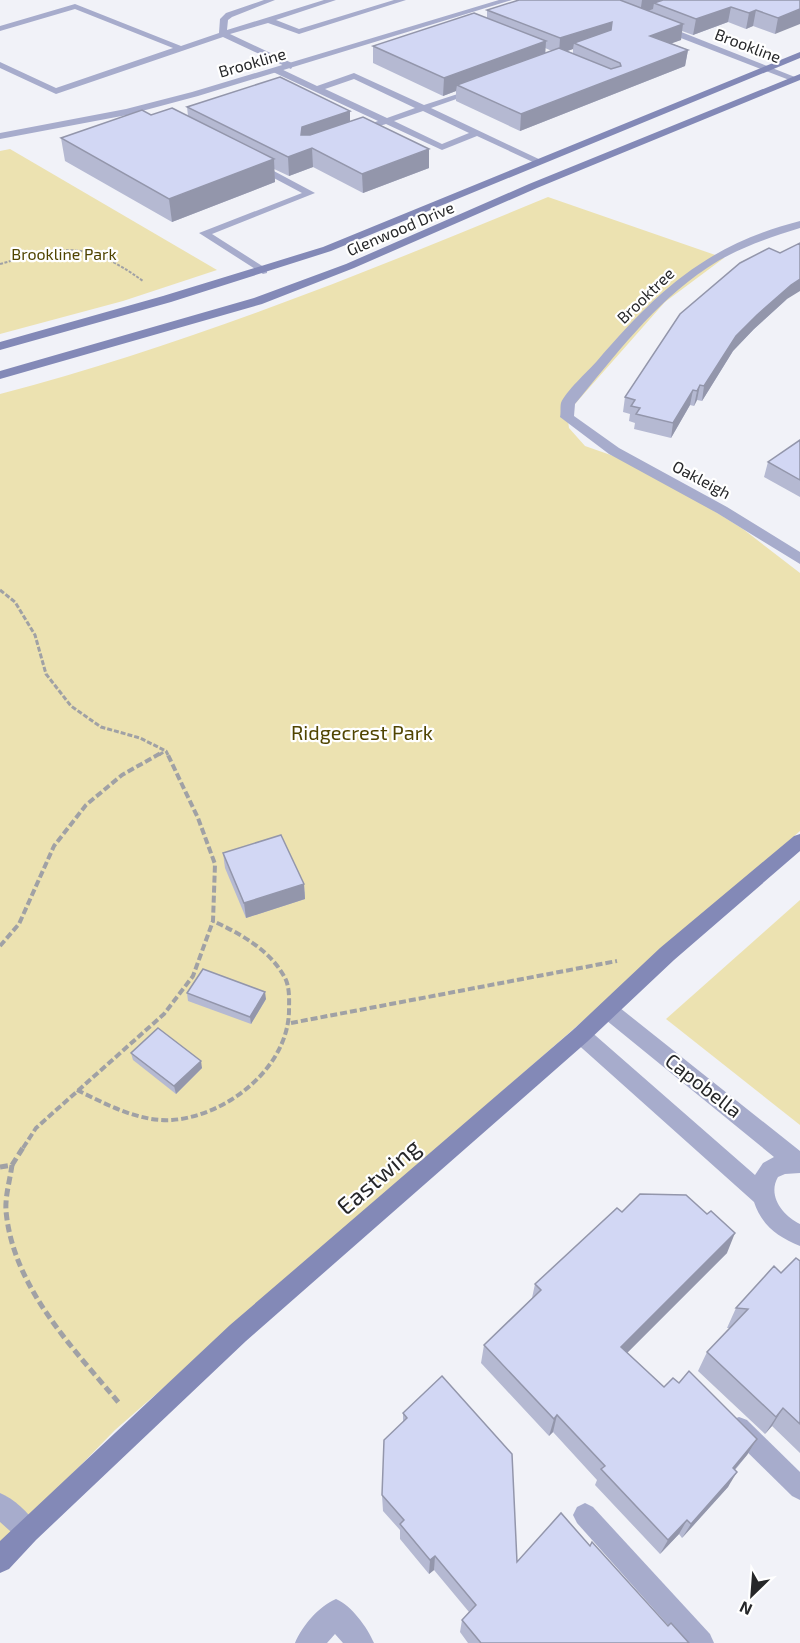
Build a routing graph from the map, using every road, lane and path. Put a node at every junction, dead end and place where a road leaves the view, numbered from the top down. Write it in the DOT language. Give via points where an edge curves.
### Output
graph roads {
  1 [pos="271,0"];
  2 [pos="332,0"];
  3 [pos="402,0"];
  4 [pos="508,0"];
  5 [pos="454,17"];
  6 [pos="268,20"];
  7 [pos="464,21"];
  8 [pos="649,23"];
  9 [pos="0,29"];
  10 [pos="223,34"];
  11 [pos="178,48"];
  12 [pos="800,55"];
  13 [pos="0,65"];
  14 [pos="291,66"];
  15 [pos="766,68"];
  16 [pos="276,70"];
  17 [pos="798,78"];
  18 [pos="491,83"];
  19 [pos="317,89"];
  20 [pos="144,108"];
  21 [pos="423,108"];
  22 [pos="154,113"];
  23 [pos="386,121"];
  24 [pos="477,133"];
  25 [pos="347,135"];
  26 [pos="0,136"];
  27 [pos="248,161"];
  28 [pos="537,161"];
  29 [pos="800,224"];
  30 [pos="0,264"];
  31 [pos="264,271"];
  32 [pos="167,299"];
  33 [pos="0,346"];
  34 [pos="0,375"];
  35 [pos="586,432"];
  36 [pos="800,559"];
  37 [pos="0,590"];
  38 [pos="166,751"];
  39 [pos="800,841"];
  40 [pos="213,921"];
  41 [pos="0,946"];
  42 [pos="667,954"];
  43 [pos="608,1011"];
  44 [pos="291,1023"];
  45 [pos="581,1035"];
  46 [pos="77,1090"];
  47 [pos="799,1162"];
  48 [pos="12,1166"];
  49 [pos="0,1167"];
  50 [pos="762,1195"];
  51 [pos="800,1235"];
  52 [pos="725,1414"];
  53 [pos="138,1425"];
  54 [pos="800,1488"];
  55 [pos="0,1505"];
  56 [pos="585,1515"];
  57 [pos="27,1531"];
  58 [pos="0,1560"];
  59 [pos="309,1643"];
  60 [pos="360,1643"];
  61 [pos="701,1643"];
  1 -- 10 [label="lane" via="229,15 224,19"];
  2 -- 6 [label="lane"];
  3 -- 6 [label="lane" via="299,32"];
  4 -- 5 [label="street, Brookline"];
  5 -- 7 [label="lane"];
  5 -- 14 [label="street, Brookline"];
  6 -- 10 [label="lane"];
  8 -- 15 [label="street, Brookline"];
  9 -- 11 [label="lane" via="75,6"];
  10 -- 11 [label="lane"];
  10 -- 14 [label="lane"];
  11 -- 13 [label="lane" via="57,91"];
  12 -- 15 [label="main road, Glenwood Drive"];
  14 -- 16 [label="street, Brookline"];
  15 -- 17 [label="street, Brookline"];
  15 -- 28 [label="main road, Glenwood Drive"];
  16 -- 19 [label="lane"];
  16 -- 20 [label="street, Brookline"];
  17 -- 34 [label="main road, Glenwood Drive" via="258,301"];
  18 -- 21 [label="lane"];
  19 -- 21 [label="lane" via="354,76"];
  19 -- 23 [label="lane"];
  20 -- 22 [label="lane"];
  20 -- 26 [label="street, Brookline"];
  21 -- 23 [label="lane"];
  21 -- 24 [label="lane"];
  23 -- 24 [label="lane" via="442,147"];
  23 -- 25 [label="lane"];
  24 -- 28 [label="lane"];
  27 -- 31 [label="lane" via="310,193 204,233"];
  28 -- 31 [label="main road, Glenwood Drive" via="327,249"];
  29 -- 35 [label="street, Brooktree" via="747,242 683,280 618,345 568,403 567,417"];
  30 -- 32 [label="path" via="61,249 84,249 117,260"];
  31 -- 32 [label="main road, Glenwood Drive"];
  32 -- 33 [label="main road, Glenwood Drive"];
  35 -- 36 [label="street, Oakleigh"];
  37 -- 38 [label="path" via="15,602 35,635 46,674 71,706 101,727 140,738"];
  38 -- 40 [label="path" via="215,864"];
  38 -- 41 [label="path" via="122,775 86,805 54,846 19,924"];
  39 -- 42 [label="main road, Eastwing"];
  40 -- 44 [label="path" via="245,936 270,958 287,982"];
  40 -- 46 [label="path" via="193,976 164,1014"];
  42 -- 43 [label="main road, Eastwing"];
  42 -- 44 [label="path" via="592,964"];
  43 -- 45 [label="main road, Eastwing"];
  43 -- 47 [label="street, Capobella"];
  44 -- 46 [label="path" via="264,1076 236,1097 206,1111 170,1120 123,1113"];
  45 -- 50 [label="street, Capobella"];
  45 -- 53 [label="main road, Eastwing"];
  46 -- 48 [label="path" via="36,1128"];
  47 -- 50 [label="street, Capobella" via="785,1163 767,1174"];
  48 -- 49 [label="path"];
  48 -- 53 [label="path" via="6,1211 18,1261 50,1318"];
  50 -- 51 [label="street, Capobella" via="771,1216"];
  52 -- 54 [label="lane"];
  53 -- 57 [label="main road, Eastwing"];
  55 -- 57 [label="lane"];
  56 -- 61 [label="lane"];
  57 -- 58 [label="main road, Eastwing"];
  59 -- 60 [label="street" via="336,1613"];
}
